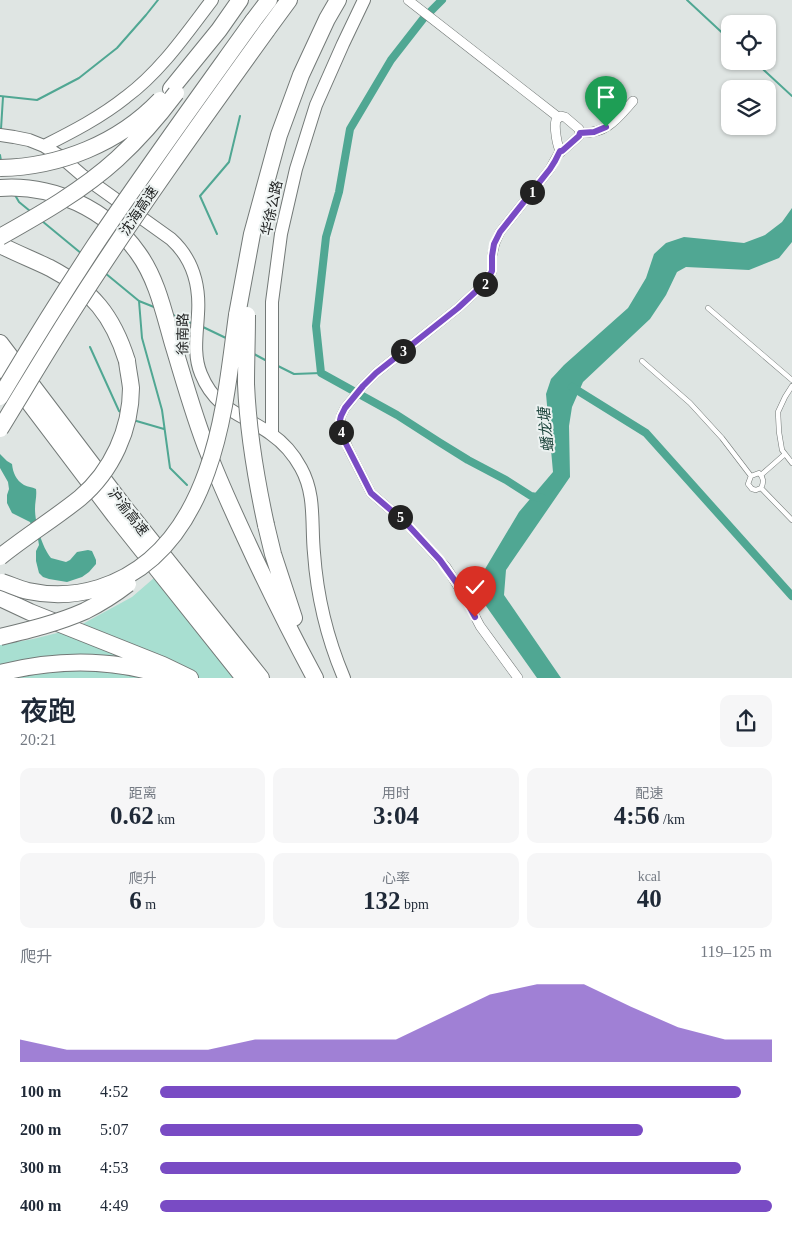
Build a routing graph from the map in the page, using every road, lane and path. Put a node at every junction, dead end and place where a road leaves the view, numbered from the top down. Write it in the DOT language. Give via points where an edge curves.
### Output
graph roads {
  1 [pos="212,0"];
  2 [pos="240,0"];
  3 [pos="269,0"];
  4 [pos="290,0"];
  5 [pos="338,0"];
  6 [pos="364,0"];
  7 [pos="411,3"];
  8 [pos="260,26"];
  9 [pos="173,91"];
  10 [pos="633,101"];
  11 [pos="558,117"];
  12 [pos="580,133"];
  13 [pos="0,135"];
  14 [pos="44,146"];
  15 [pos="560,151"];
  16 [pos="0,168"];
  17 [pos="0,188"];
  18 [pos="0,237"];
  19 [pos="0,245"];
  20 [pos="708,308"];
  21 [pos="242,315"];
  22 [pos="0,343"];
  23 [pos="642,361"];
  24 [pos="0,364"];
  25 [pos="792,380"];
  26 [pos="792,386"];
  27 [pos="0,396"];
  28 [pos="0,429"];
  29 [pos="272,434"];
  30 [pos="785,454"];
  31 [pos="792,463"];
  32 [pos="761,475"];
  33 [pos="751,476"];
  34 [pos="761,488"];
  35 [pos="792,520"];
  36 [pos="172,538"];
  37 [pos="0,557"];
  38 [pos="1,587"];
  39 [pos="0,637"];
  40 [pos="0,673"];
  41 [pos="172,678"];
  42 [pos="190,678"];
  43 [pos="244,678"];
  44 [pos="261,678"];
  45 [pos="315,678"];
  46 [pos="319,678"];
  47 [pos="344,678"];
  48 [pos="518,678"];
  1 -- 14 [label="street" via="179,44 128,96 98,118"];
  2 -- 9 [label="highway"];
  3 -- 8 [label="highway, 沈海高速"];
  4 -- 8 [label="highway, 沈海高速"];
  5 -- 21 [label="highway" via="301,75 279,135 252,234"];
  6 -- 29 [label="street, 华徐公路" via="316,105 296,169 281,234 272,302"];
  7 -- 11 [label="street"];
  8 -- 27 [label="highway, 沈海高速, bridge" via="172,134 95,245"];
  8 -- 28 [label="highway, 沈海高速, bridge" via="72,312"];
  9 -- 16 [label="highway, bridge" via="135,122 93,148 55,161"];
  9 -- 18 [label="highway, bridge" via="159,115 117,159 51,207"];
  10 -- 12 [label="street" via="610,125 594,132"];
  11 -- 12 [label="street" via="565,117"];
  11 -- 15 [label="street" via="555,124"];
  12 -- 15 [label="street"];
  13 -- 14 [label="street, 徐南路"];
  14 -- 29 [label="street, 徐南路" via="179,246 195,277 198,311 196,348 206,385 231,412"];
  15 -- 48 [label="street" via="550,169 500,232 494,244 492,271 486,282 376,373 350,401 341,416 340,426 368,489 440,560 480,626"];
  17 -- 45 [label="highway" via="50,192 83,205 113,225 138,253 155,287 208,452 234,516"];
  19 -- 37 [label="highway, bridge" via="52,270 95,300 122,344 131,386 129,413 111,462 81,497"];
  20 -- 25 [label="lane"];
  21 -- 36 [label="highway, bridge" via="208,470 192,506"];
  21 -- 46 [label="highway, bridge" via="252,454 266,525 293,617"];
  22 -- 44 [label="highway, 沪渝高速" via="125,508"];
  23 -- 33 [label="lane" via="690,403"];
  24 -- 43 [label="highway, 沪渝高速"];
  26 -- 30 [label="lane" via="778,412"];
  29 -- 47 [label="street, 徐南路" via="292,455 308,484 312,500 317,587 324,622"];
  30 -- 31 [label="lane"];
  30 -- 32 [label="lane"];
  32 -- 33 [label="lane"];
  32 -- 34 [label="lane" via="764,483"];
  33 -- 34 [label="lane" via="748,484 752,489"];
  34 -- 35 [label="lane"];
  36 -- 38 [label="highway, bridge" via="138,570 112,584 85,592 57,594"];
  36 -- 39 [label="highway, bridge" via="141,573 101,602 69,618"];
  38 -- 42 [label="highway" via="30,612"];
  40 -- 41 [label="highway" via="72,662 130,667"];
}
